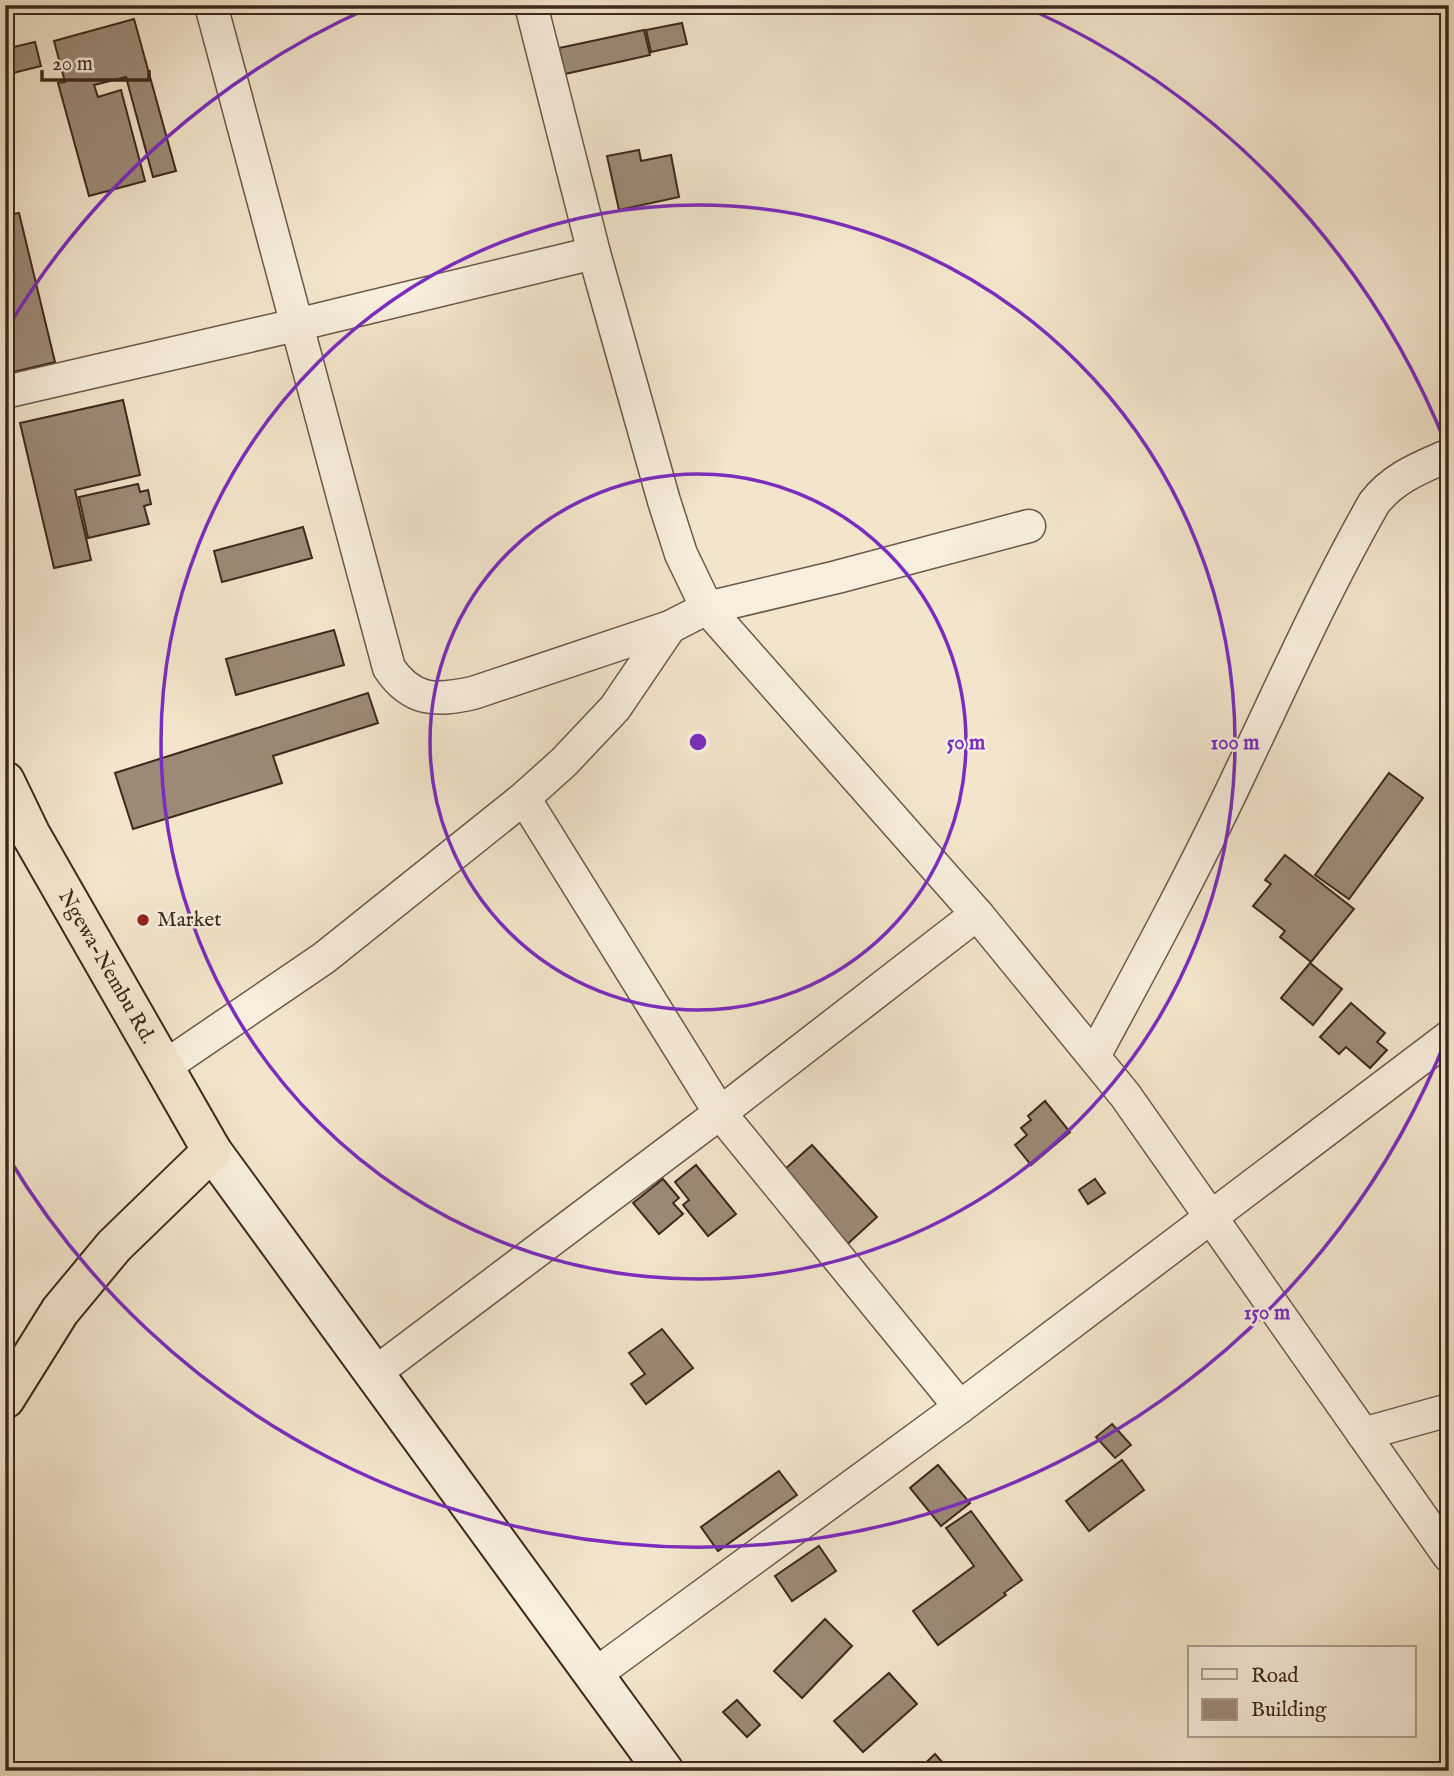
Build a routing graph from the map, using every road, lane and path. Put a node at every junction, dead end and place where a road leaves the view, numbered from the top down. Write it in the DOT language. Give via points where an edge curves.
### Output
graph roads {
  1 [pos="211,5"];
  2 [pos="531,5"];
  3 [pos="594,253"];
  4 [pos="296,325"];
  5 [pos="5,391"];
  6 [pos="1449,455"];
  7 [pos="1029,526"];
  8 [pos="707,608"];
  9 [pos="670,627"];
  10 [pos="5,780"];
  11 [pos="524,798"];
  12 [pos="977,914"];
  13 [pos="1449,1037"];
  14 [pos="1094,1056"];
  15 [pos="163,1067"];
  16 [pos="720,1113"];
  17 [pos="212,1151"];
  18 [pos="1210,1216"];
  19 [pos="375,1373"];
  20 [pos="5,1399"];
  21 [pos="960,1407"];
  22 [pos="1449,1410"];
  23 [pos="1363,1434"];
  24 [pos="1449,1556"];
  25 [pos="593,1676"];
  26 [pos="664,1771"];
  1 -- 4 [label="street"];
  2 -- 3 [label="street"];
  3 -- 4 [label="street"];
  3 -- 8 [label="street" via="681,554"];
  4 -- 5 [label="street"];
  4 -- 9 [label="street" via="389,668 411,692 446,698 473,693"];
  6 -- 14 [label="street" via="1401,477 1374,503 1310,622 1170,915"];
  7 -- 8 [label="street"];
  8 -- 9 [label="street"];
  8 -- 12 [label="street"];
  9 -- 11 [label="street" via="615,708"];
  10 -- 15 [label="highway, Ngewa-Nembu Rd." via="37,846"];
  11 -- 15 [label="street" via="324,958"];
  11 -- 16 [label="street"];
  12 -- 14 [label="street"];
  12 -- 16 [label="street"];
  13 -- 18 [label="street"];
  14 -- 18 [label="street"];
  15 -- 17 [label="highway, Ngewa-Nembu Rd."];
  16 -- 19 [label="street"];
  16 -- 21 [label="street"];
  17 -- 19 [label="main road"];
  17 -- 20 [label="highway" via="114,1246 60,1311"];
  18 -- 21 [label="street"];
  18 -- 23 [label="street"];
  19 -- 25 [label="main road"];
  21 -- 25 [label="street"];
  22 -- 23 [label="street"];
  23 -- 24 [label="street"];
  25 -- 26 [label="main road"];
}
